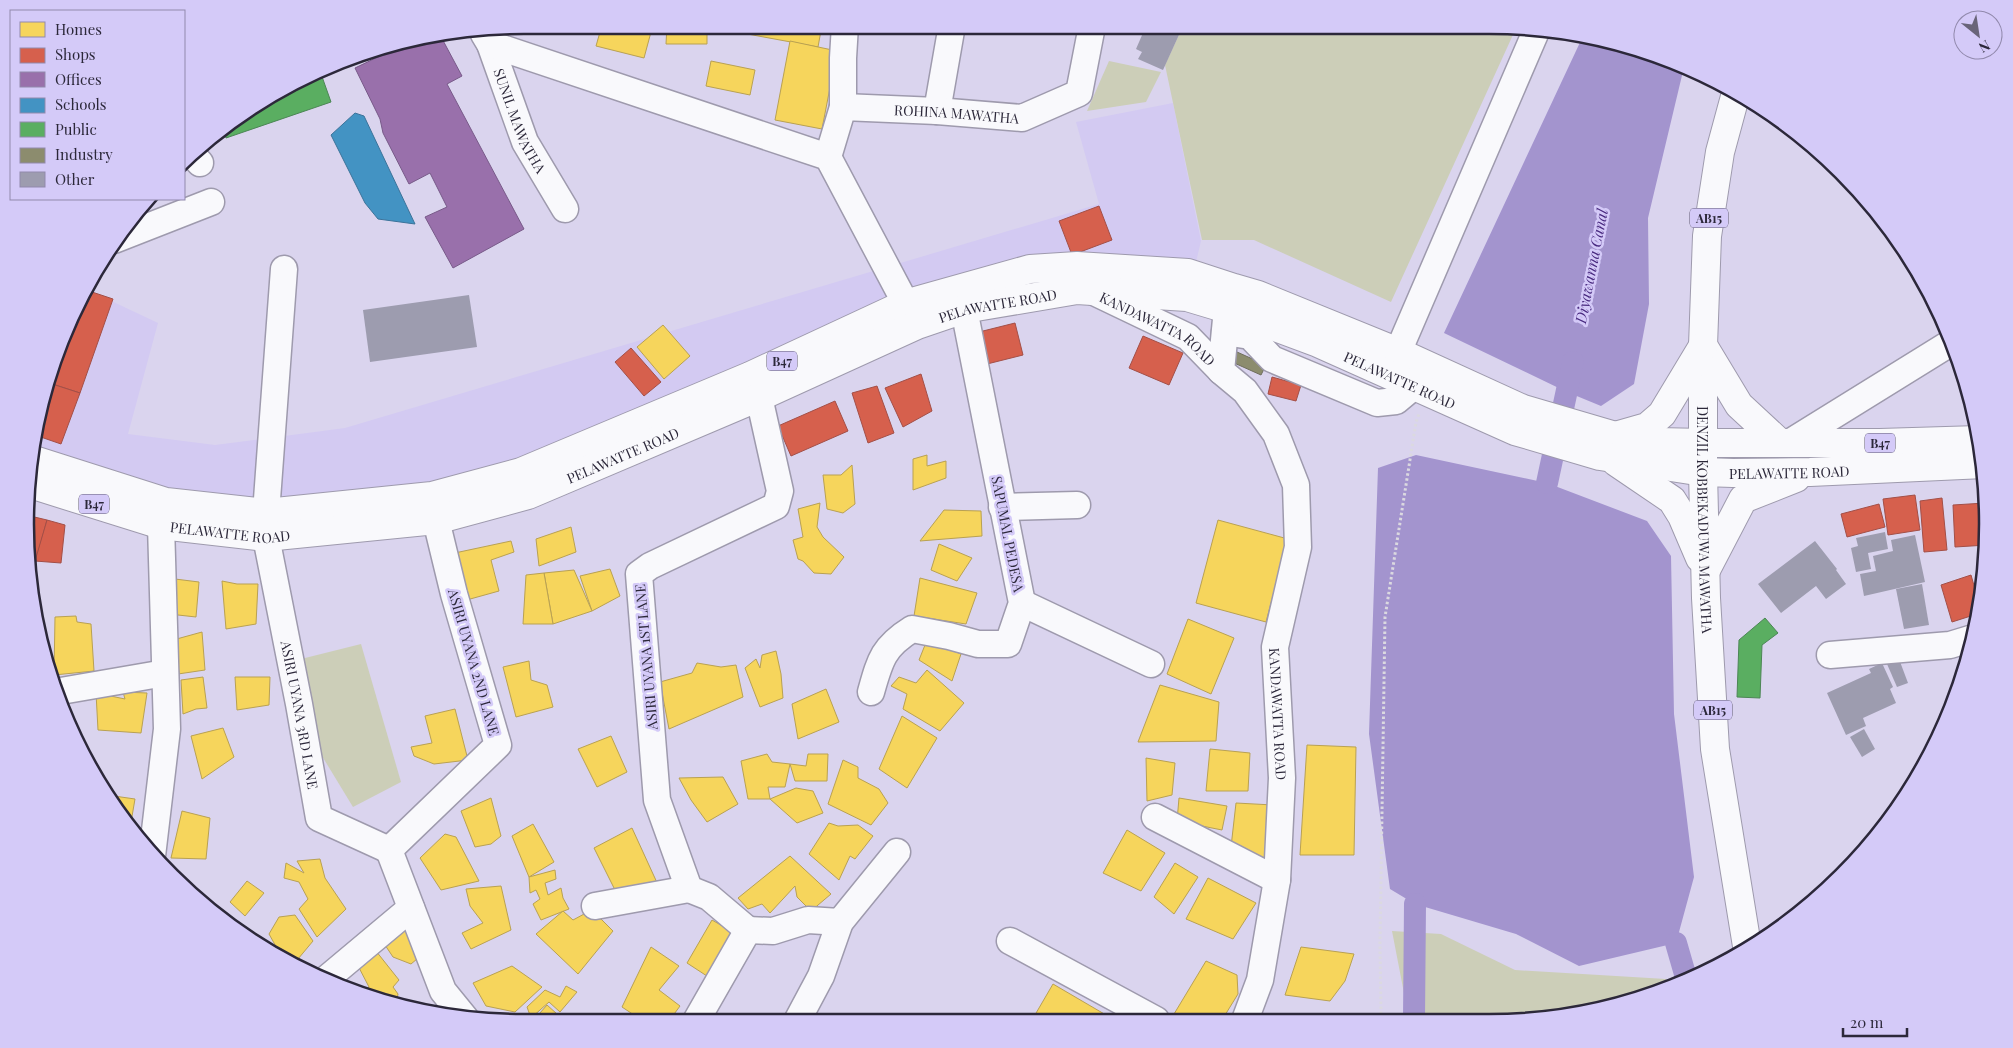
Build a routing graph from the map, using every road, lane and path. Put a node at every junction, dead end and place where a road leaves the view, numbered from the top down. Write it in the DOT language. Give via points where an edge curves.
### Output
graph roads {
  1 [pos="844,34"];
  2 [pos="951,34"];
  3 [pos="1097,34"];
  4 [pos="1534,36"];
  5 [pos="486,37"];
  6 [pos="1734,99"];
  7 [pos="843,107"];
  8 [pos="937,111"];
  9 [pos="828,157"];
  10 [pos="211,202"];
  11 [pos="565,209"];
  12 [pos="129,234"];
  13 [pos="284,269"];
  14 [pos="1089,290"];
  15 [pos="964,309"];
  16 [pos="1241,313"];
  17 [pos="911,314"];
  18 [pos="1703,346"];
  19 [pos="1946,346"];
  20 [pos="1398,352"];
  21 [pos="1221,371"];
  22 [pos="754,387"];
  23 [pos="1420,389"];
  24 [pos="1519,420"];
  25 [pos="1972,440"];
  26 [pos="1704,443"];
  27 [pos="1784,443"];
  28 [pos="1608,446"];
  29 [pos="38,462"];
  30 [pos="1975,464"];
  31 [pos="1703,472"];
  32 [pos="1810,472"];
  33 [pos="36,485"];
  34 [pos="1077,505"];
  35 [pos="1002,507"];
  36 [pos="164,513"];
  37 [pos="436,520"];
  38 [pos="266,525"];
  39 [pos="1705,571"];
  40 [pos="1022,603"];
  41 [pos="1965,641"];
  42 [pos="1830,655"];
  43 [pos="1152,664"];
  44 [pos="165,673"];
  45 [pos="63,691"];
  46 [pos="871,692"];
  47 [pos="1154,817"];
  48 [pos="153,845"];
  49 [pos="389,850"];
  50 [pos="897,852"];
  51 [pos="1277,880"];
  52 [pos="689,889"];
  53 [pos="595,906"];
  54 [pos="411,908"];
  55 [pos="840,922"];
  56 [pos="748,930"];
  57 [pos="1010,941"];
  58 [pos="1746,941"];
  59 [pos="331,975"];
  60 [pos="458,1010"];
  61 [pos="700,1014"];
  62 [pos="801,1014"];
  63 [pos="1145,1014"];
  64 [pos="1247,1014"];
  65 [pos="1381,1014"];
  1 -- 7 [label="street"];
  2 -- 8 [label="street"];
  3 -- 8 [label="street, ROHINA MAWATHA" via="1079,93 1022,118"];
  4 -- 20 [label="street"];
  5 -- 9 [label="street"];
  5 -- 11 [label="street, SUNIL MAWATHA" via="525,142"];
  6 -- 18 [label="main road, DENZIL KOBBEKADUWA MAWATHA / AB15" via="1720,152 1706,236"];
  7 -- 8 [label="street, ROHINA MAWATHA"];
  7 -- 9 [label="street"];
  9 -- 17 [label="street"];
  10 -- 12 [label="street"];
  13 -- 38 [label="street"];
  14 -- 15 [label="main road, PELAWATTE ROAD / B47"];
  14 -- 16 [label="main road, PELAWATTE ROAD / B47" via="1187,297"];
  14 -- 21 [label="street, KANDAWATTA ROAD" via="1188,337"];
  15 -- 17 [label="main road, PELAWATTE ROAD / B47"];
  15 -- 35 [label="street, SAPUMAL PEDESA"];
  16 -- 17 [label="main road, PELAWATTE ROAD / B47" via="1188,273 1077,266 1030,269"];
  16 -- 20 [label="main road, PELAWATTE ROAD / B47"];
  16 -- 21 [label="street, KANDAWATTA ROAD"];
  16 -- 23 [label="main road, PELAWATTE ROAD / B47"];
  17 -- 22 [label="main road, PELAWATTE ROAD / B47"];
  18 -- 26 [label="main road, DENZIL KOBBEKADUWA MAWATHA / AB15"];
  18 -- 27 [label="main road" via="1739,405"];
  18 -- 28 [label="main road" via="1662,414 1647,426"];
  19 -- 27 [label="street"];
  20 -- 24 [label="main road, PELAWATTE ROAD / B47"];
  21 -- 51 [label="street, KANDAWATTA ROAD" via="1245,391 1276,434 1296,485 1298,547 1275,647 1282,778"];
  22 -- 37 [label="main road, PELAWATTE ROAD / B47" via="528,495"];
  22 -- 38 [label="main road, PELAWATTE ROAD / B47" via="521,472 432,496"];
  22 -- 52 [label="street, ASIRI UYANA 1ST LANE" via="780,492 776,506 639,574 658,800"];
  23 -- 24 [label="main road, PELAWATTE ROAD / B47"];
  23 -- 65 [label="path" via="1385,617"];
  24 -- 28 [label="main road, PELAWATTE ROAD / B47"];
  25 -- 27 [label="main road, PELAWATTE ROAD / B47"];
  26 -- 27 [label="main road, PELAWATTE ROAD / B47"];
  26 -- 28 [label="main road, PELAWATTE ROAD / B47"];
  26 -- 31 [label="main road, DENZIL KOBBEKADUWA MAWATHA / AB15"];
  28 -- 31 [label="main road, PELAWATTE ROAD / B47"];
  28 -- 39 [label="main road" via="1672,500"];
  29 -- 36 [label="main road, PELAWATTE ROAD / B47"];
  30 -- 32 [label="main road, PELAWATTE ROAD / B47"];
  31 -- 32 [label="main road, PELAWATTE ROAD / B47"];
  31 -- 39 [label="main road, DENZIL KOBBEKADUWA MAWATHA / AB15"];
  32 -- 39 [label="main road" via="1743,499"];
  33 -- 36 [label="main road, PELAWATTE ROAD / B47"];
  34 -- 35 [label="street"];
  35 -- 40 [label="street, SAPUMAL PEDESA"];
  36 -- 38 [label="main road, PELAWATTE ROAD / B47"];
  36 -- 44 [label="street"];
  37 -- 38 [label="main road, PELAWATTE ROAD / B47"];
  37 -- 49 [label="street, ASIRI UYANA 2ND LANE" via="498,745"];
  38 -- 49 [label="street, ASIRI UYANA 3RD LANE" via="319,818"];
  39 -- 58 [label="main road, DENZIL KOBBEKADUWA MAWATHA / AB15" via="1715,749"];
  40 -- 43 [label="street"];
  40 -- 46 [label="street, SAPUMAL PEDESA" via="1008,644 978,644 912,629 895,639 881,659"];
  41 -- 42 [label="street" via="1950,645"];
  44 -- 45 [label="street"];
  44 -- 48 [label="street" via="167,729"];
  47 -- 51 [label="street"];
  49 -- 54 [label="street"];
  50 -- 55 [label="street"];
  51 -- 64 [label="street, KANDAWATTA ROAD" via="1260,980"];
  52 -- 53 [label="street"];
  52 -- 56 [label="street" via="709,896"];
  54 -- 59 [label="street"];
  54 -- 60 [label="street" via="443,992"];
  55 -- 56 [label="street" via="808,920 773,931"];
  55 -- 62 [label="street" via="821,976"];
  56 -- 61 [label="street"];
  57 -- 63 [label="street"];
}
